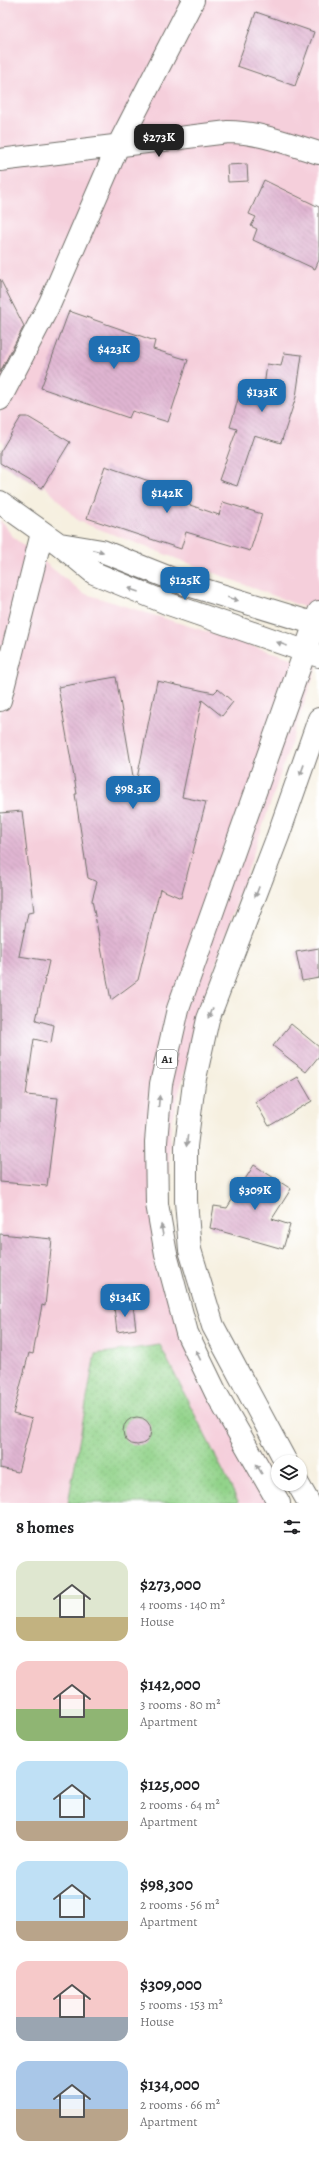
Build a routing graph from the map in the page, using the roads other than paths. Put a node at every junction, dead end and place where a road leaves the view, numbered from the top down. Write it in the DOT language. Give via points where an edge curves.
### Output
graph roads {
  1 [pos="193,0"];
  2 [pos="118,146"];
  3 [pos="319,153"];
  4 [pos="0,160"];
  5 [pos="0,399"];
  6 [pos="0,502"];
  7 [pos="50,539"];
  8 [pos="318,621"];
  9 [pos="312,654"];
  10 [pos="0,700"];
  11 [pos="319,720"];
  12 [pos="282,1455"];
  13 [pos="302,1491"];
  14 [pos="279,1503"];
  15 [pos="309,1503"];
  1 -- 2 [label="main road"];
  2 -- 3 [label="main road" via="244,132"];
  2 -- 4 [label="main road"];
  2 -- 5 [label="main road" via="50,303"];
  6 -- 7 [label="main road"];
  7 -- 8 [label="main road, one-way" via="102,551 185,584"];
  9 -- 7 [label="main road, one-way" via="123,586 94,573"];
  7 -- 10 [label="main road"];
  8 -- 9 [label="main road, A1"];
  14 -- 9 [label="main road, A1, one-way" via="216,1393 187,1334 166,1254 157,1204 156,1142 161,1084 178,1009"];
  11 -- 12 [label="main road, one-way" via="208,1019 194,1083 186,1146 186,1201 190,1250 213,1326"];
  13 -- 15 [label="main road"];
}
